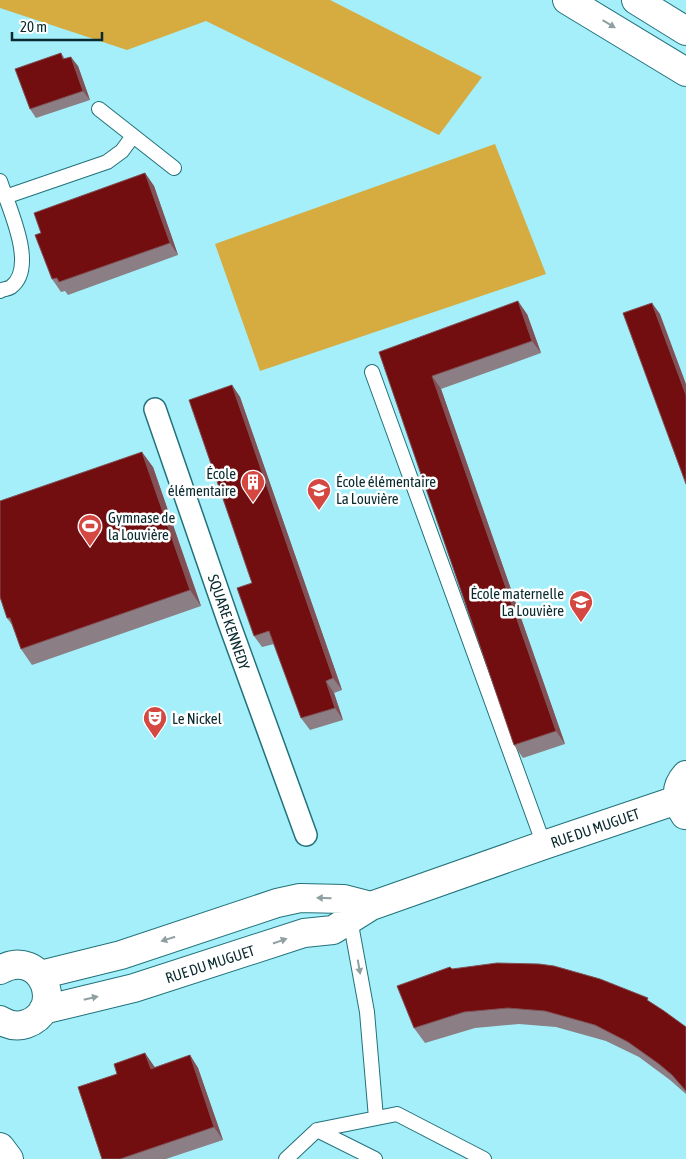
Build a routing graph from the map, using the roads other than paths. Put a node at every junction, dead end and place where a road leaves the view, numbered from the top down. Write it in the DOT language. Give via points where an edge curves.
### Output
graph roads {
  1 [pos="567,0"];
  2 [pos="636,0"];
  3 [pos="686,31"];
  4 [pos="686,72"];
  5 [pos="99,109"];
  6 [pos="133,136"];
  7 [pos="174,168"];
  8 [pos="0,181"];
  9 [pos="5,197"];
  10 [pos="0,291"];
  11 [pos="372,372"];
  12 [pos="155,408"];
  13 [pos="683,797"];
  14 [pos="306,835"];
  15 [pos="544,845"];
  16 [pos="361,913"];
  17 [pos="0,969"];
  18 [pos="40,975"];
  19 [pos="44,1010"];
  20 [pos="0,1020"];
  21 [pos="376,1118"];
  22 [pos="318,1130"];
  23 [pos="0,1146"];
  24 [pos="9,1159"];
  25 [pos="286,1159"];
  26 [pos="374,1159"];
  27 [pos="484,1159"];
  1 -- 4 [label="street, one-way"];
  2 -- 3 [label="street"];
  5 -- 6 [label="lane"];
  6 -- 7 [label="lane"];
  6 -- 9 [label="lane" via="122,151 107,162"];
  8 -- 9 [label="lane"];
  9 -- 10 [label="lane" via="24,257 20,275 11,286"];
  11 -- 15 [label="lane"];
  12 -- 14 [label="street, SQUARE KENNEDY"];
  13 -- 15 [label="street, RUE DU MUGUET"];
  15 -- 16 [label="street, RUE DU MUGUET"];
  16 -- 18 [label="street, one-way" via="344,899 300,898 121,955"];
  19 -- 16 [label="street, RUE DU MUGUET, one-way" via="134,988 304,933 333,930"];
  16 -- 21 [label="lane, one-way"];
  17 -- 18 [label="street" via="17,964 34,969"];
  18 -- 19 [label="street" via="47,992"];
  19 -- 20 [label="street" via="23,1025 14,1026"];
  21 -- 22 [label="lane"];
  21 -- 27 [label="lane" via="397,1114"];
  22 -- 25 [label="lane"];
  22 -- 26 [label="lane"];
  23 -- 24 [label="street"];
}
